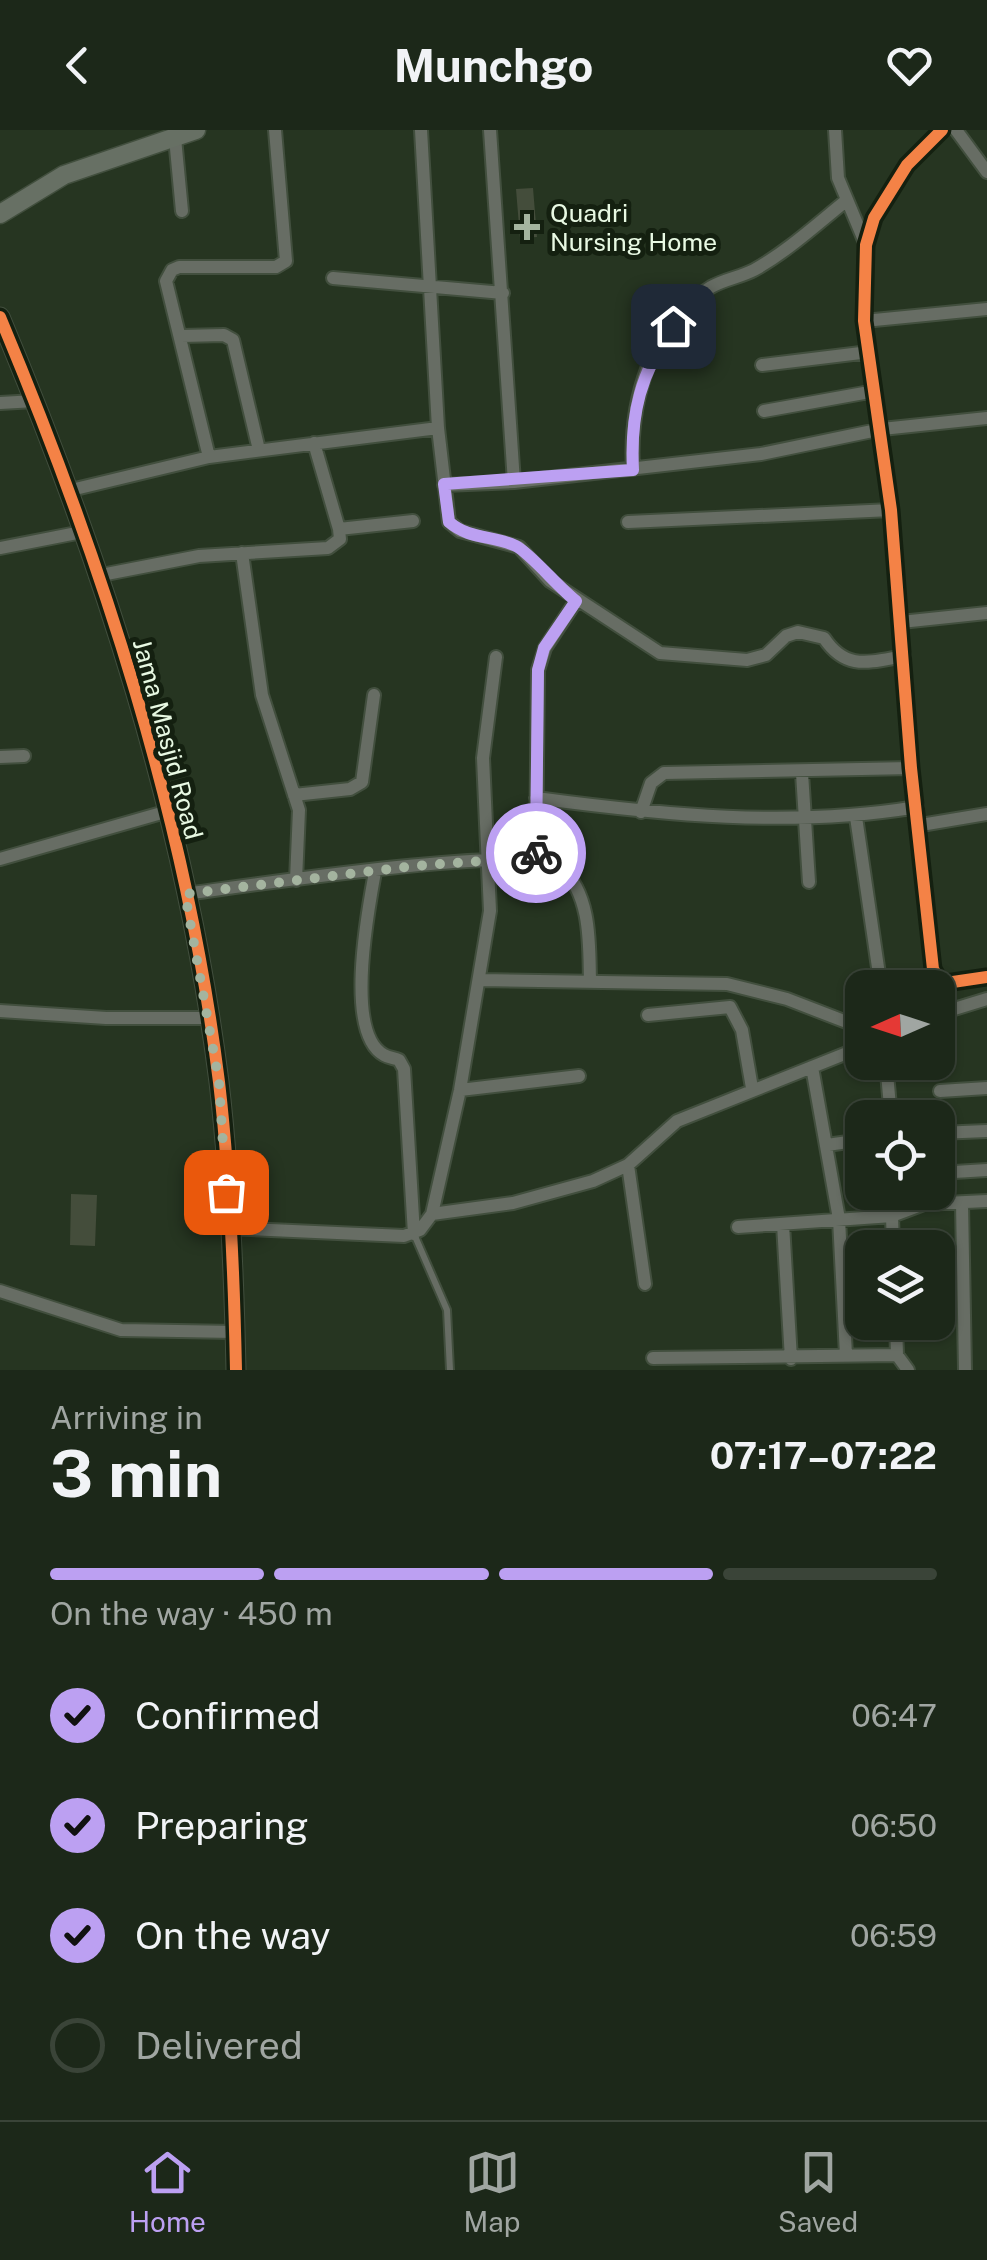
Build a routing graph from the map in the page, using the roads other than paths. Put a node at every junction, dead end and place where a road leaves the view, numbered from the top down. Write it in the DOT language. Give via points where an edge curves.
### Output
graph roads {
  1 [pos="196,130"];
  2 [pos="275,130"];
  3 [pos="421,130"];
  4 [pos="490,130"];
  5 [pos="835,130"];
  6 [pos="942,130"];
  7 [pos="956,130"];
  8 [pos="175,138"];
  9 [pos="987,172"];
  10 [pos="847,200"];
  11 [pos="182,211"];
  12 [pos="0,214"];
  13 [pos="866,244"];
  14 [pos="334,278"];
  15 [pos="431,288"];
  16 [pos="503,293"];
  17 [pos="987,309"];
  18 [pos="0,316"];
  19 [pos="864,321"];
  20 [pos="181,336"];
  21 [pos="869,352"];
  22 [pos="762,364"];
  23 [pos="875,391"];
  24 [pos="36,401"];
  25 [pos="0,403"];
  26 [pos="764,411"];
  27 [pos="987,418"];
  28 [pos="438,428"];
  29 [pos="882,429"];
  30 [pos="314,442"];
  31 [pos="259,450"];
  32 [pos="208,457"];
  33 [pos="633,470"];
  34 [pos="514,482"];
  35 [pos="444,484"];
  36 [pos="71,490"];
  37 [pos="891,510"];
  38 [pos="413,521"];
  39 [pos="628,522"];
  40 [pos="339,529"];
  41 [pos="82,532"];
  42 [pos="0,548"];
  43 [pos="242,553"];
  44 [pos="96,576"];
  45 [pos="576,601"];
  46 [pos="987,614"];
  47 [pos="901,622"];
  48 [pos="904,656"];
  49 [pos="496,657"];
  50 [pos="374,695"];
  51 [pos="0,756"];
  52 [pos="24,756"];
  53 [pos="911,768"];
  54 [pos="802,773"];
  55 [pos="294,795"];
  56 [pos="536,798"];
  57 [pos="917,807"];
  58 [pos="165,812"];
  59 [pos="641,812"];
  60 [pos="987,814"];
  61 [pos="806,817"];
  62 [pos="856,817"];
  63 [pos="920,824"];
  64 [pos="536,857"];
  65 [pos="0,859"];
  66 [pos="490,859"];
  67 [pos="374,872"];
  68 [pos="296,880"];
  69 [pos="809,882"];
  70 [pos="185,894"];
  71 [pos="879,970"];
  72 [pos="934,970"];
  73 [pos="987,978"];
  74 [pos="481,980"];
  75 [pos="955,980"];
  76 [pos="590,982"];
  77 [pos="987,999"];
  78 [pos="955,1009"];
  79 [pos="0,1011"];
  80 [pos="648,1015"];
  81 [pos="207,1018"];
  82 [pos="845,1022"];
  83 [pos="845,1054"];
  84 [pos="812,1067"];
  85 [pos="579,1076"];
  86 [pos="752,1088"];
  87 [pos="987,1088"];
  88 [pos="460,1090"];
  89 [pos="940,1091"];
  90 [pos="987,1130"];
  91 [pos="955,1132"];
  92 [pos="845,1142"];
  93 [pos="828,1145"];
  94 [pos="628,1165"];
  95 [pos="987,1170"];
  96 [pos="955,1172"];
  97 [pos="987,1201"];
  98 [pos="962,1203"];
  99 [pos="432,1214"];
  100 [pos="892,1216"];
  101 [pos="839,1219"];
  102 [pos="783,1224"];
  103 [pos="738,1227"];
  104 [pos="228,1228"];
  105 [pos="892,1230"];
  106 [pos="414,1234"];
  107 [pos="645,1284"];
  108 [pos="0,1291"];
  109 [pos="235,1332"];
  110 [pos="897,1340"];
  111 [pos="898,1354"];
  112 [pos="846,1355"];
  113 [pos="652,1358"];
  114 [pos="792,1359"];
  115 [pos="236,1370"];
  116 [pos="450,1370"];
  117 [pos="908,1370"];
  118 [pos="965,1370"];
  1 -- 8 [label="street"];
  2 -- 20 [label="street" via="286,261 276,267 172,270 166,282"];
  3 -- 15 [label="street"];
  4 -- 16 [label="street"];
  5 -- 10 [label="street" via="834,159"];
  6 -- 13 [label="street" via="883,197"];
  7 -- 9 [label="street"];
  8 -- 11 [label="street"];
  8 -- 12 [label="street" via="64,175"];
  10 -- 13 [label="street"];
  10 -- 33 [label="street" via="781,253 709,288 685,309 642,380 631,429"];
  13 -- 19 [label="street"];
  14 -- 15 [label="street"];
  15 -- 16 [label="street"];
  15 -- 28 [label="street"];
  16 -- 34 [label="street"];
  17 -- 19 [label="street"];
  18 -- 24 [label="street, Jama Masjid Road"];
  19 -- 21 [label="street"];
  20 -- 31 [label="street" via="233,340"];
  20 -- 32 [label="street"];
  21 -- 22 [label="street"];
  21 -- 23 [label="street"];
  23 -- 26 [label="street"];
  23 -- 29 [label="street"];
  24 -- 25 [label="street"];
  24 -- 36 [label="street, Jama Masjid Road"];
  27 -- 29 [label="street"];
  28 -- 30 [label="street"];
  28 -- 35 [label="street"];
  29 -- 33 [label="street" via="761,454"];
  29 -- 37 [label="street"];
  30 -- 31 [label="street"];
  30 -- 40 [label="street"];
  31 -- 32 [label="street"];
  32 -- 36 [label="street"];
  33 -- 34 [label="street"];
  34 -- 35 [label="street"];
  35 -- 45 [label="street" via="449,522 519,547"];
  36 -- 41 [label="street, Jama Masjid Road"];
  37 -- 39 [label="street"];
  37 -- 47 [label="street"];
  38 -- 40 [label="street"];
  40 -- 43 [label="street" via="340,538 328,548"];
  41 -- 42 [label="street"];
  41 -- 44 [label="street, Jama Masjid Road"];
  43 -- 44 [label="street"];
  43 -- 55 [label="street" via="262,694"];
  44 -- 58 [label="street, Jama Masjid Road" via="128,663"];
  45 -- 48 [label="street" via="675,656 758,658 798,632 824,638 850,663"];
  45 -- 56 [label="street" via="544,648 538,670"];
  46 -- 47 [label="street"];
  47 -- 48 [label="street"];
  48 -- 53 [label="street"];
  49 -- 66 [label="street" via="483,758"];
  50 -- 55 [label="street" via="362,782"];
  51 -- 52 [label="street"];
  53 -- 54 [label="street"];
  53 -- 57 [label="street"];
  54 -- 59 [label="street" via="664,772 651,783"];
  54 -- 61 [label="street"];
  55 -- 68 [label="street" via="301,832"];
  56 -- 59 [label="street"];
  56 -- 64 [label="street"];
  57 -- 62 [label="street"];
  57 -- 63 [label="street"];
  58 -- 65 [label="street"];
  58 -- 70 [label="street, Jama Masjid Road"];
  59 -- 61 [label="street"];
  60 -- 63 [label="street"];
  61 -- 62 [label="street"];
  61 -- 69 [label="street"];
  62 -- 71 [label="street"];
  63 -- 72 [label="street"];
  64 -- 66 [label="street"];
  64 -- 76 [label="street" via="558,864 571,878 589,933"];
  66 -- 67 [label="street"];
  66 -- 74 [label="street"];
  67 -- 68 [label="street"];
  67 -- 106 [label="street" via="360,1002 376,1046 404,1069"];
  68 -- 70 [label="street"];
  70 -- 81 [label="street, Jama Masjid Road"];
  73 -- 75 [label="street"];
  74 -- 76 [label="street"];
  74 -- 88 [label="street"];
  76 -- 82 [label="street" via="727,984"];
  77 -- 78 [label="street"];
  79 -- 81 [label="street"];
  80 -- 86 [label="street" via="730,1007 742,1030"];
  81 -- 104 [label="street, Jama Masjid Road" via="219,1082"];
  83 -- 84 [label="street"];
  84 -- 86 [label="street"];
  84 -- 93 [label="street"];
  85 -- 88 [label="street"];
  86 -- 94 [label="street" via="677,1122"];
  87 -- 89 [label="street"];
  88 -- 99 [label="street"];
  90 -- 91 [label="street"];
  92 -- 93 [label="street"];
  93 -- 101 [label="street"];
  94 -- 99 [label="street" via="513,1204"];
  94 -- 107 [label="street"];
  95 -- 96 [label="street"];
  97 -- 98 [label="street"];
  98 -- 100 [label="street" via="924,1204"];
  98 -- 118 [label="street"];
  99 -- 106 [label="street"];
  100 -- 101 [label="street"];
  100 -- 105 [label="street"];
  101 -- 102 [label="street"];
  101 -- 112 [label="street"];
  102 -- 103 [label="street"];
  102 -- 114 [label="street"];
  104 -- 106 [label="street"];
  104 -- 109 [label="street, Jama Masjid Road"];
  106 -- 116 [label="lane" via="447,1310"];
  108 -- 109 [label="street" via="121,1330"];
  109 -- 115 [label="street, Jama Masjid Road"];
  110 -- 111 [label="street"];
  111 -- 112 [label="street"];
  111 -- 117 [label="street"];
  112 -- 114 [label="street"];
  113 -- 114 [label="street"];
}
